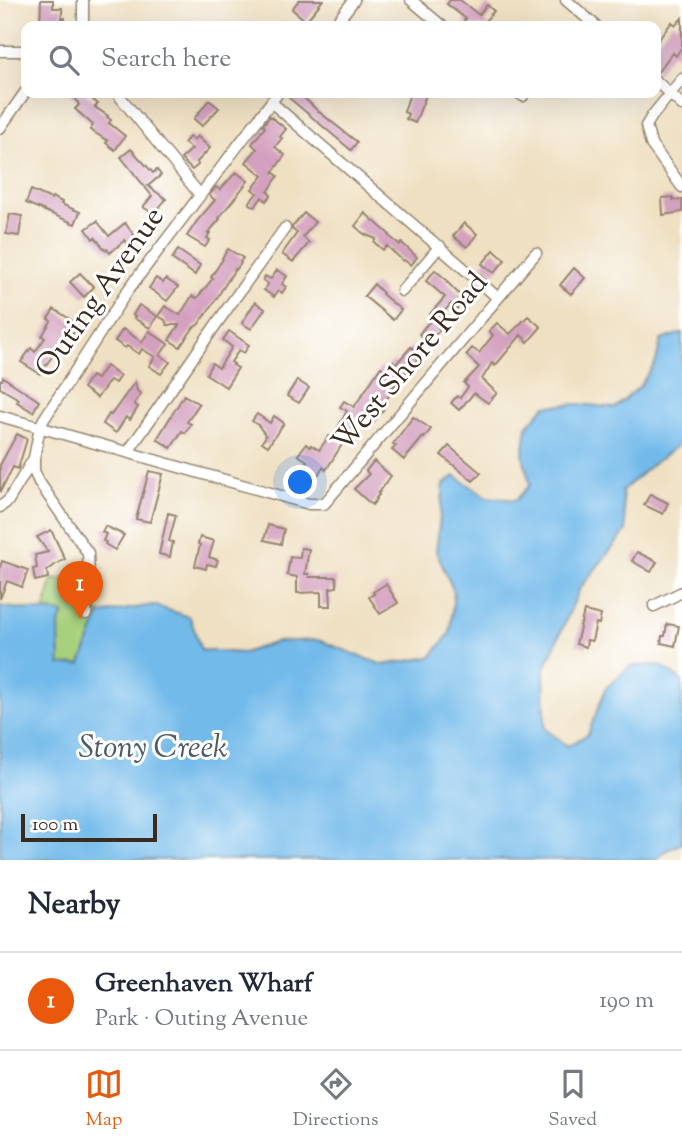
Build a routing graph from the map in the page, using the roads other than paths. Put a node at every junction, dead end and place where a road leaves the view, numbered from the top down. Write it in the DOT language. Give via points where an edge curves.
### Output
graph roads {
  1 [pos="83,0"];
  2 [pos="354,0"];
  3 [pos="411,0"];
  4 [pos="566,0"];
  5 [pos="83,21"];
  6 [pos="338,21"];
  7 [pos="436,21"];
  8 [pos="590,21"];
  9 [pos="0,51"];
  10 [pos="21,51"];
  11 [pos="682,79"];
  12 [pos="661,86"];
  13 [pos="669,94"];
  14 [pos="21,98"];
  15 [pos="121,98"];
  16 [pos="274,98"];
  17 [pos="271,102"];
  18 [pos="682,105"];
  19 [pos="0,128"];
  20 [pos="682,187"];
  21 [pos="200,195"];
  22 [pos="285,228"];
  23 [pos="440,246"];
  24 [pos="536,253"];
  25 [pos="402,290"];
  26 [pos="498,297"];
  27 [pos="0,416"];
  28 [pos="40,427"];
  29 [pos="128,452"];
  30 [pos="34,458"];
  31 [pos="0,507"];
  32 [pos="682,592"];
  33 [pos="654,606"];
  34 [pos="86,614"];
  1 -- 5 [label="street"];
  2 -- 6 [label="street"];
  3 -- 7 [label="street"];
  4 -- 8 [label="street"];
  9 -- 10 [label="street"];
  11 -- 13 [label="street"];
  12 -- 13 [label="street"];
  13 -- 18 [label="street"];
  13 -- 20 [label="street" via="646,126 650,144"];
  14 -- 19 [label="street"];
  15 -- 21 [label="street"];
  16 -- 17 [label="street, Outing Avenue"];
  17 -- 21 [label="street, Outing Avenue"];
  17 -- 23 [label="street"];
  21 -- 28 [label="street, Outing Avenue" via="122,298"];
  22 -- 29 [label="street"];
  23 -- 25 [label="street"];
  23 -- 26 [label="street"];
  24 -- 26 [label="street, West Shore Road"];
  26 -- 29 [label="street, West Shore Road" via="324,504 309,504"];
  27 -- 28 [label="street, West Shore Road"];
  28 -- 29 [label="street, West Shore Road"];
  28 -- 30 [label="street, Outing Avenue"];
  30 -- 31 [label="street"];
  30 -- 34 [label="street, Outing Avenue" via="39,482 88,553"];
  32 -- 33 [label="street"];
}
